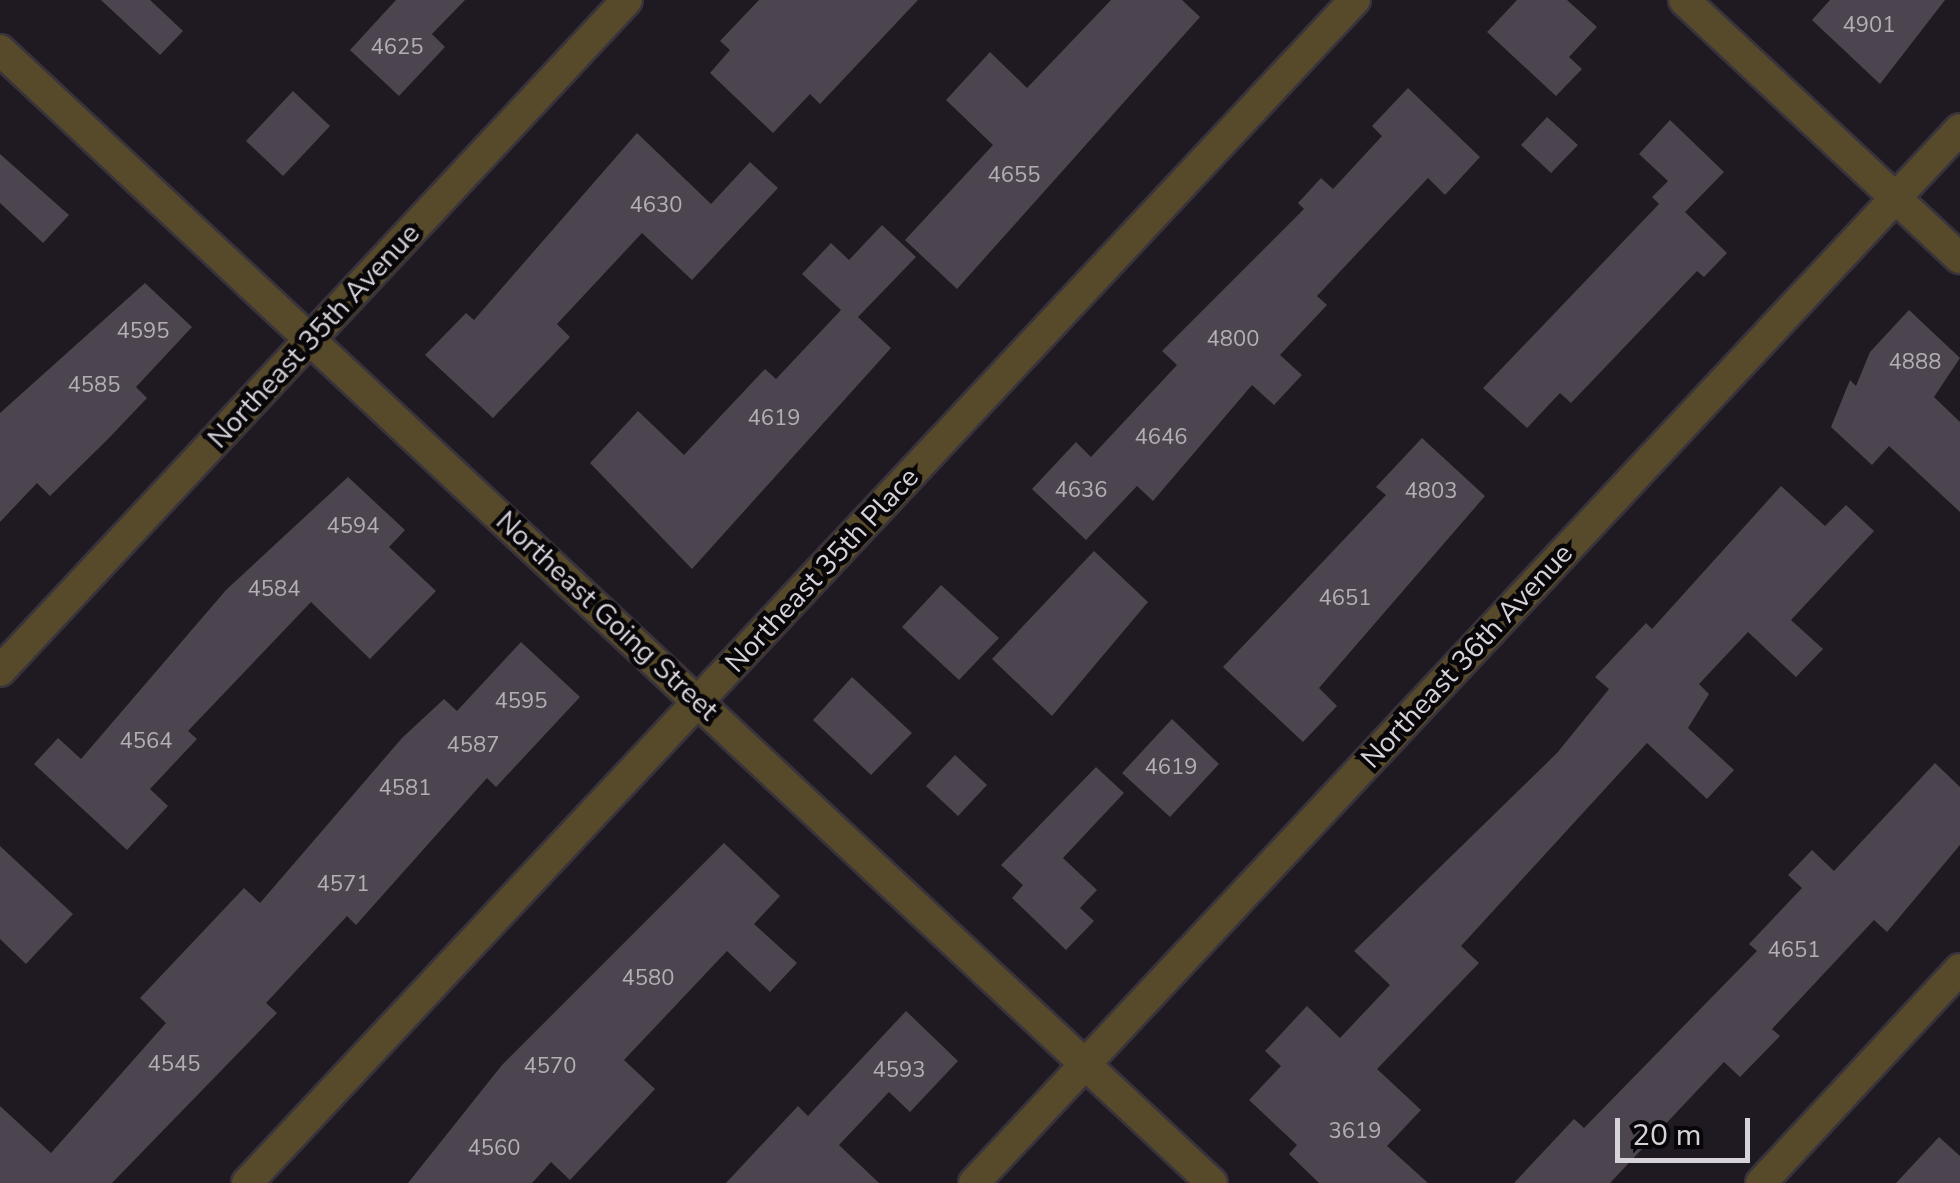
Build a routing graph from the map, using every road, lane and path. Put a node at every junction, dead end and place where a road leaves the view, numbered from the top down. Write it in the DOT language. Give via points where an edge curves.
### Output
graph roads {
  1 [pos="627,0"];
  2 [pos="1355,0"];
  3 [pos="1684,0"];
  4 [pos="0,50"];
  5 [pos="1960,129"];
  6 [pos="1896,198"];
  7 [pos="1960,258"];
  8 [pos="310,340"];
  9 [pos="0,670"];
  10 [pos="698,702"];
  11 [pos="1960,969"];
  12 [pos="1085,1064"];
  13 [pos="248,1183"];
  14 [pos="974,1183"];
  15 [pos="1212,1183"];
  16 [pos="1760,1183"];
  1 -- 8 [label="street, Northeast 35th Avenue"];
  2 -- 10 [label="street, Northeast 35th Place"];
  3 -- 6 [label="street"];
  4 -- 8 [label="street, Northeast Going Street"];
  5 -- 6 [label="street, Northeast 36th Avenue"];
  6 -- 7 [label="street"];
  6 -- 12 [label="street, Northeast 36th Avenue"];
  8 -- 9 [label="street, Northeast 35th Avenue"];
  8 -- 10 [label="street, Northeast Going Street"];
  10 -- 12 [label="street, Northeast Going Street"];
  10 -- 13 [label="street, Northeast 35th Place"];
  11 -- 16 [label="street"];
  12 -- 14 [label="street, Northeast 36th Avenue"];
  12 -- 15 [label="street, Northeast Going Street"];
}
